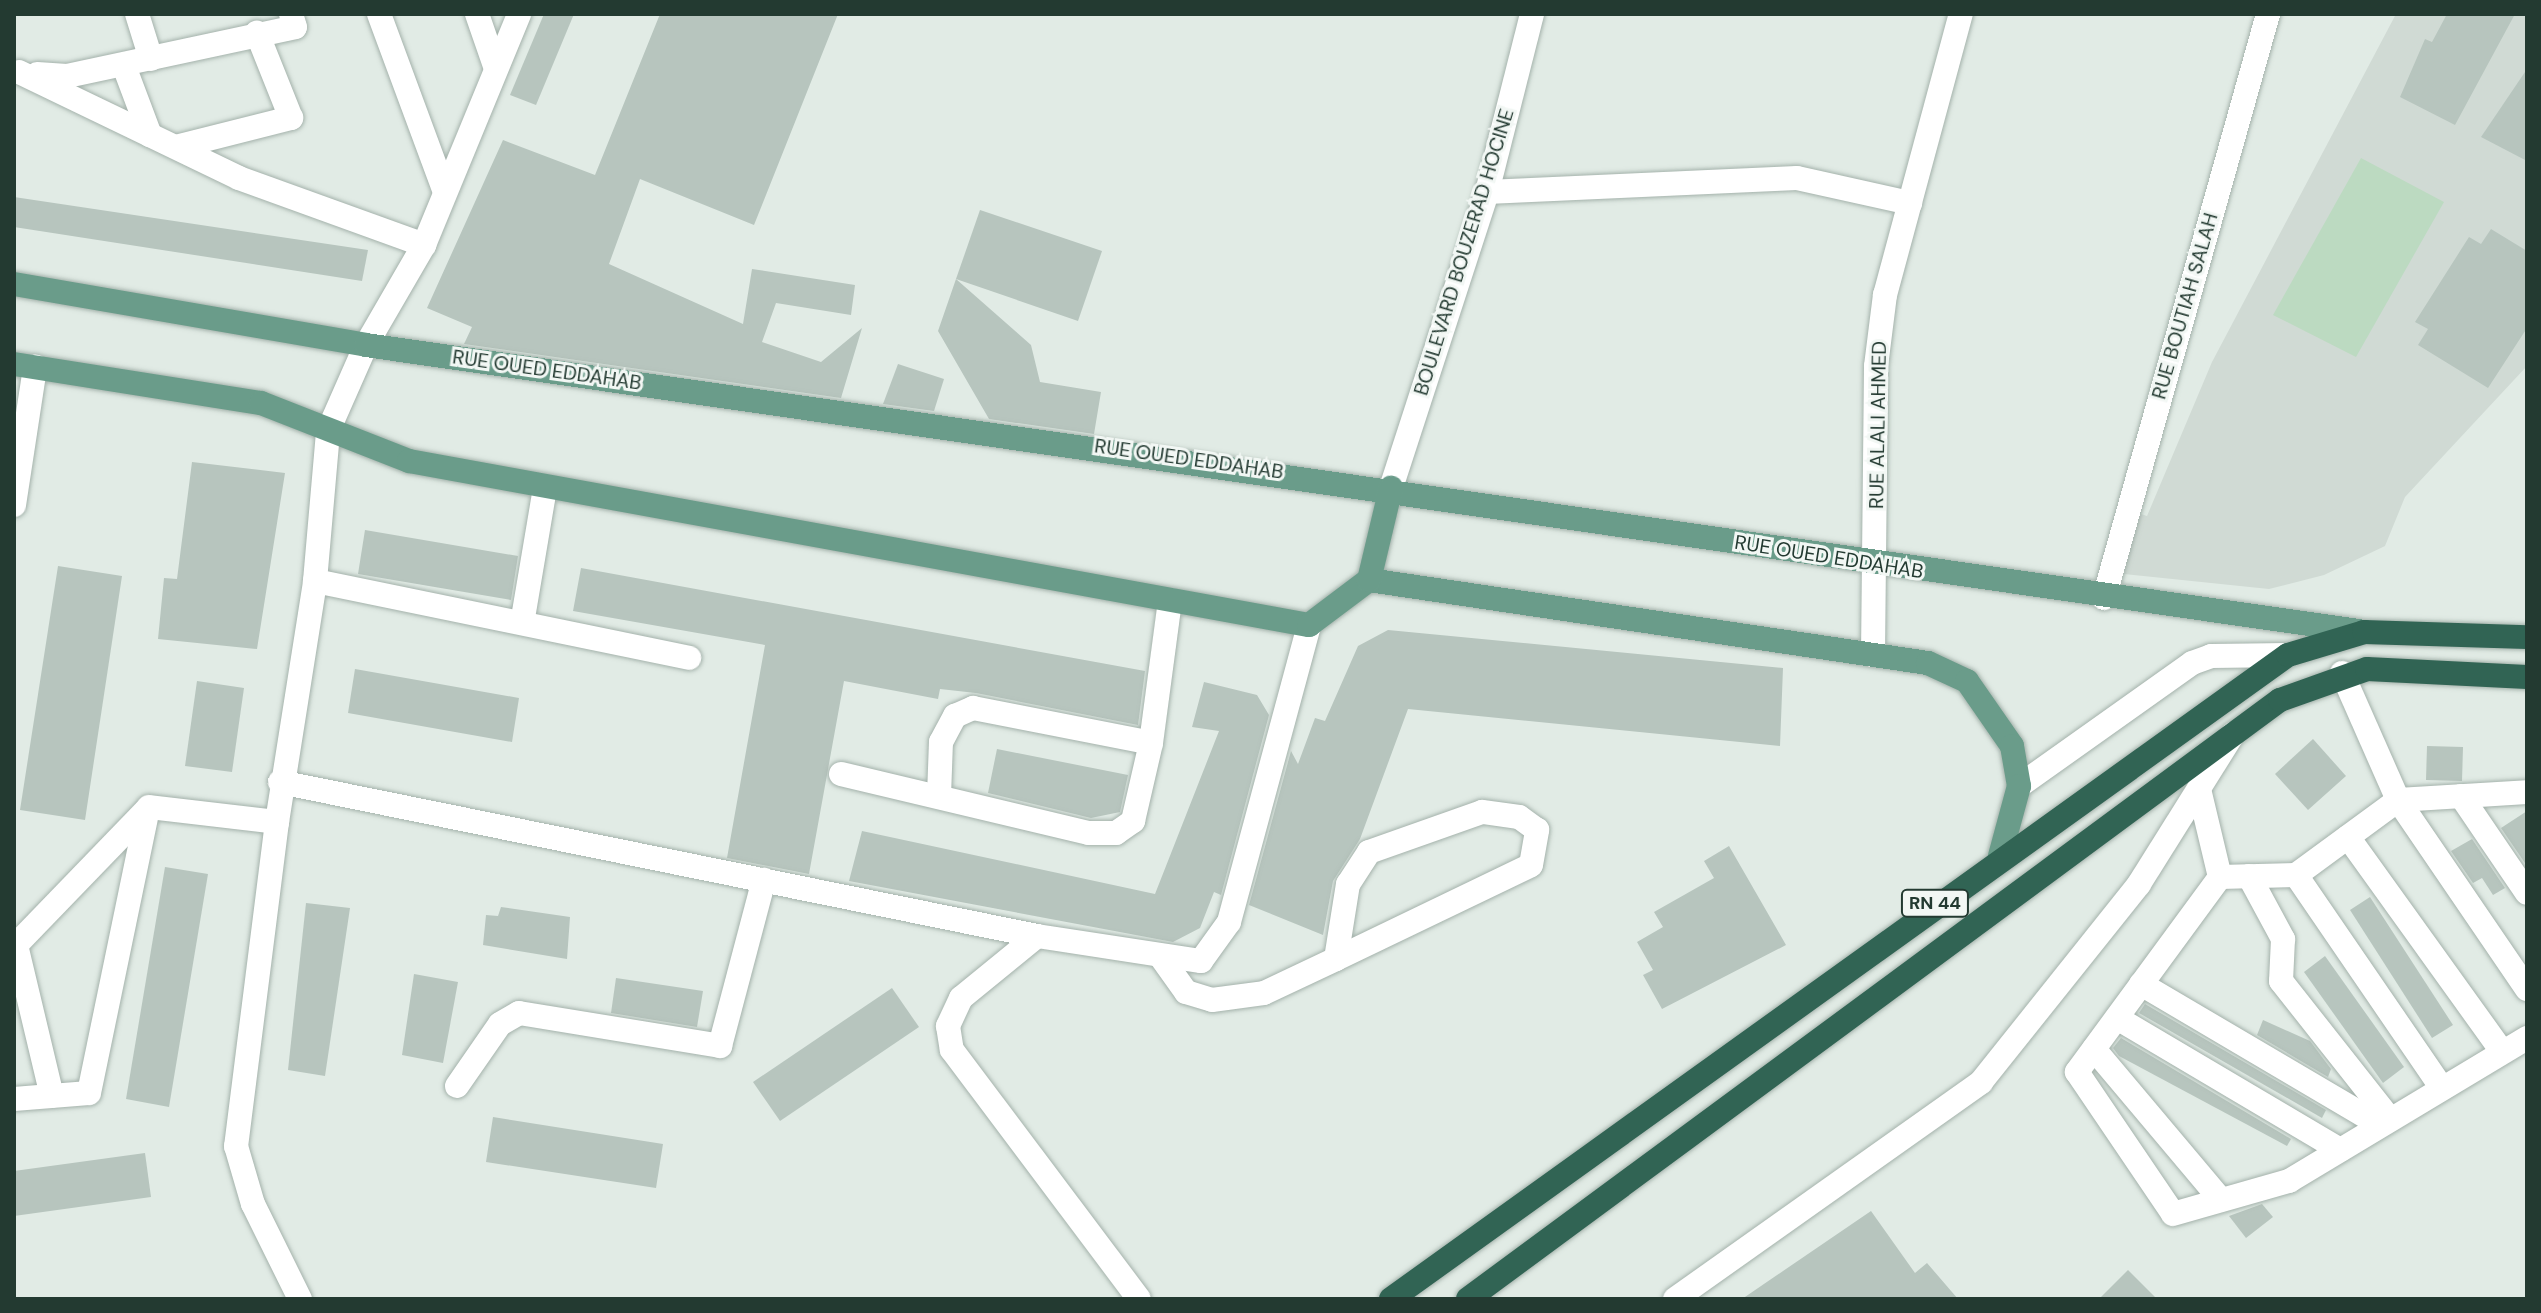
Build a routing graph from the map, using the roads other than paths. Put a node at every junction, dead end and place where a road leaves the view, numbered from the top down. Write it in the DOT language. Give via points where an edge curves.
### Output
graph roads {
  1 [pos="137,14"];
  2 [pos="291,14"];
  3 [pos="379,14"];
  4 [pos="477,14"];
  5 [pos="519,14"];
  6 [pos="1532,14"];
  7 [pos="1961,14"];
  8 [pos="2268,14"];
  9 [pos="243,27"];
  10 [pos="151,59"];
  11 [pos="124,66"];
  12 [pos="496,69"];
  13 [pos="16,70"];
  14 [pos="150,135"];
  15 [pos="176,147"];
  16 [pos="445,192"];
  17 [pos="1487,192"];
  18 [pos="1910,203"];
  19 [pos="424,245"];
  20 [pos="14,284"];
  21 [pos="366,345"];
  22 [pos="25,365"];
  23 [pos="328,431"];
  24 [pos="545,488"];
  25 [pos="1391,488"];
  26 [pos="14,505"];
  27 [pos="1875,564"];
  28 [pos="1369,580"];
  29 [pos="315,581"];
  30 [pos="2104,598"];
  31 [pos="1170,600"];
  32 [pos="523,618"];
  33 [pos="1309,625"];
  34 [pos="2364,632"];
  35 [pos="2527,637"];
  36 [pos="1873,655"];
  37 [pos="2288,655"];
  38 [pos="689,658"];
  39 [pos="2342,673"];
  40 [pos="2527,677"];
  41 [pos="2236,729"];
  42 [pos="1151,743"];
  43 [pos="841,774"];
  44 [pos="280,782"];
  45 [pos="2019,786"];
  46 [pos="2199,789"];
  47 [pos="939,796"];
  48 [pos="2461,796"];
  49 [pos="2524,796"];
  50 [pos="2398,800"];
  51 [pos="149,807"];
  52 [pos="277,822"];
  53 [pos="2348,837"];
  54 [pos="2000,856"];
  55 [pos="2296,875"];
  56 [pos="2249,876"];
  57 [pos="2220,877"];
  58 [pos="764,880"];
  59 [pos="2527,893"];
  60 [pos="1037,936"];
  61 [pos="15,946"];
  62 [pos="1161,957"];
  63 [pos="1336,959"];
  64 [pos="2141,984"];
  65 [pos="2527,989"];
  66 [pos="2117,1018"];
  67 [pos="2527,1038"];
  68 [pos="2094,1049"];
  69 [pos="2502,1051"];
  70 [pos="457,1086"];
  71 [pos="2442,1088"];
  72 [pos="52,1096"];
  73 [pos="14,1099"];
  74 [pos="2385,1122"];
  75 [pos="2340,1150"];
  76 [pos="2221,1200"];
  77 [pos="300,1299"];
  78 [pos="1139,1299"];
  79 [pos="1391,1299"];
  80 [pos="1468,1299"];
  81 [pos="1675,1299"];
  1 -- 10 [label="street"];
  2 -- 9 [label="street" via="295,27"];
  3 -- 16 [label="street"];
  4 -- 12 [label="street"];
  5 -- 12 [label="street"];
  6 -- 17 [label="street, BOULEVARD BOUZERAD HOCINE"];
  7 -- 18 [label="street, RUE ALALI AHMED"];
  8 -- 30 [label="street, RUE BOUTIAH SALAH"];
  9 -- 10 [label="street"];
  9 -- 15 [label="street" via="291,118"];
  10 -- 11 [label="street"];
  11 -- 13 [label="street" via="67,76"];
  11 -- 14 [label="street"];
  12 -- 16 [label="street"];
  13 -- 14 [label="street"];
  14 -- 15 [label="street"];
  15 -- 19 [label="street" via="239,178"];
  16 -- 19 [label="street"];
  17 -- 18 [label="street" via="1797,178"];
  17 -- 25 [label="street, BOULEVARD BOUZERAD HOCINE"];
  18 -- 27 [label="street, RUE ALALI AHMED" via="1885,295 1876,366"];
  19 -- 21 [label="street"];
  20 -- 21 [label="main road, RUE OUED EDDAHAB"];
  21 -- 23 [label="street"];
  21 -- 25 [label="main road, RUE OUED EDDAHAB"];
  22 -- 23 [label="main road" via="261,403"];
  22 -- 26 [label="street"];
  23 -- 24 [label="main road" via="409,461"];
  23 -- 29 [label="street"];
  24 -- 31 [label="main road"];
  24 -- 32 [label="street"];
  25 -- 27 [label="main road, RUE OUED EDDAHAB"];
  25 -- 28 [label="main road"];
  27 -- 30 [label="main road, RUE OUED EDDAHAB"];
  27 -- 36 [label="street, RUE ALALI AHMED"];
  28 -- 33 [label="main road"];
  28 -- 36 [label="main road"];
  29 -- 32 [label="street"];
  29 -- 44 [label="street"];
  30 -- 34 [label="main road, RUE OUED EDDAHAB"];
  31 -- 33 [label="main road"];
  31 -- 42 [label="street"];
  32 -- 38 [label="street"];
  33 -- 62 [label="street" via="1229,922 1201,961"];
  34 -- 35 [label="highway, RN 44"];
  34 -- 37 [label="highway, RN 44"];
  36 -- 45 [label="main road" via="1928,663 1967,681 2012,746"];
  37 -- 45 [label="street" via="2221,655 2192,663"];
  37 -- 54 [label="highway, RN 44"];
  39 -- 40 [label="highway, RN 44"];
  39 -- 41 [label="highway, RN 44" via="2310,683"];
  39 -- 50 [label="street"];
  41 -- 46 [label="street"];
  41 -- 80 [label="highway, RN 44"];
  42 -- 47 [label="street" via="1133,821 1116,833"];
  42 -- 47 [label="street" via="973,708 955,716 941,742"];
  43 -- 47 [label="street"];
  44 -- 52 [label="street"];
  44 -- 58 [label="street"];
  45 -- 54 [label="main road"];
  46 -- 57 [label="street"];
  46 -- 81 [label="street" via="2139,884 1981,1082"];
  48 -- 49 [label="street"];
  48 -- 50 [label="street"];
  48 -- 59 [label="street"];
  50 -- 53 [label="street"];
  50 -- 65 [label="street"];
  51 -- 52 [label="street"];
  51 -- 61 [label="street"];
  51 -- 72 [label="street" via="89,1093"];
  52 -- 77 [label="street" via="236,1146 253,1204"];
  53 -- 55 [label="street"];
  53 -- 69 [label="street"];
  54 -- 79 [label="highway, RN 44"];
  55 -- 56 [label="street"];
  55 -- 71 [label="street"];
  56 -- 57 [label="street"];
  56 -- 74 [label="street" via="2283,939 2281,981"];
  57 -- 64 [label="street"];
  58 -- 60 [label="street"];
  58 -- 70 [label="street" via="720,1046 519,1013 500,1024"];
  60 -- 62 [label="street"];
  60 -- 78 [label="street" via="961,998 948,1026 952,1050"];
  61 -- 72 [label="street"];
  62 -- 63 [label="street" via="1186,992 1212,1000 1264,993"];
  63 -- 63 [label="street" via="1531,865 1537,830 1519,817 1482,812 1369,852 1348,884"];
  64 -- 66 [label="street"];
  64 -- 74 [label="street"];
  66 -- 68 [label="street"];
  66 -- 75 [label="street"];
  67 -- 69 [label="street"];
  68 -- 76 [label="street"];
  68 -- 76 [label="street" via="2077,1072 2173,1214"];
  69 -- 71 [label="street"];
  71 -- 74 [label="street"];
  72 -- 73 [label="street"];
  74 -- 75 [label="street"];
  75 -- 76 [label="street" via="2289,1181"];
}
